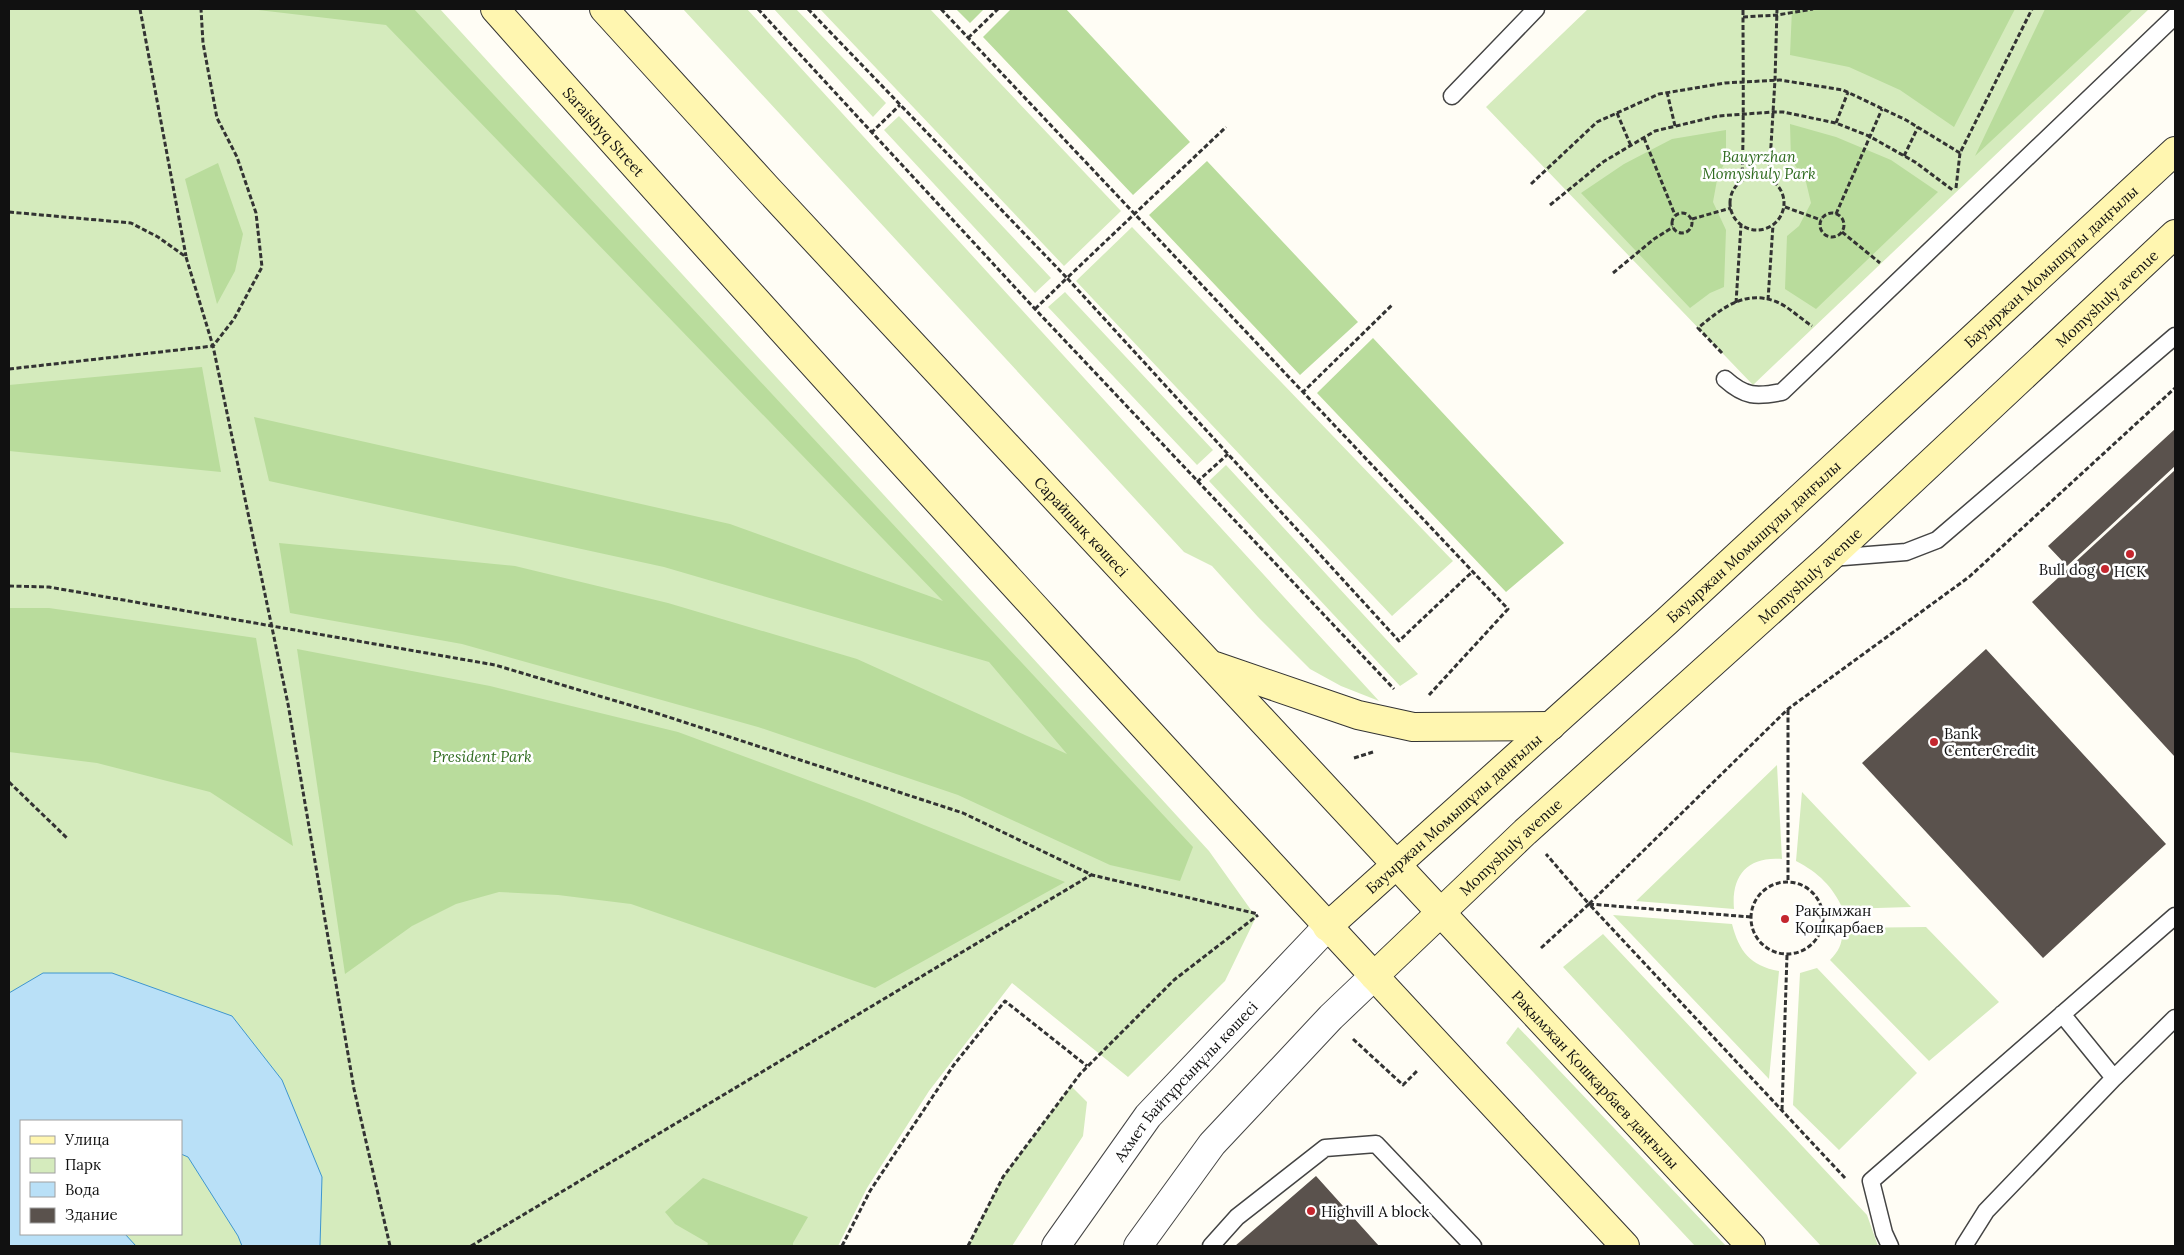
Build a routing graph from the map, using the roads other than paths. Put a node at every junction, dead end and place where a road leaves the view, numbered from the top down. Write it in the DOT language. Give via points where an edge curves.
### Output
graph roads {
  1 [pos="495,9"];
  2 [pos="604,9"];
  3 [pos="1536,9"];
  4 [pos="2175,16"];
  5 [pos="1452,96"];
  6 [pos="2175,151"];
  7 [pos="2175,234"];
  8 [pos="2175,336"];
  9 [pos="1725,379"];
  10 [pos="1828,558"];
  11 [pos="1210,664"];
  12 [pos="1551,726"];
  13 [pos="1396,865"];
  14 [pos="1440,912"];
  15 [pos="2175,916"];
  16 [pos="1327,926"];
  17 [pos="1374,976"];
  18 [pos="2062,1014"];
  19 [pos="2175,1018"];
  20 [pos="2114,1078"];
  21 [pos="1056,1246"];
  22 [pos="1138,1246"];
  23 [pos="1211,1246"];
  24 [pos="1473,1246"];
  25 [pos="1625,1246"];
  26 [pos="1751,1246"];
  27 [pos="1890,1246"];
  28 [pos="1964,1246"];
  1 -- 16 [label="main road" via="712,253"];
  2 -- 11 [label="main road, Сарайшық көшесі"];
  3 -- 5 [label="lane"];
  4 -- 9 [label="lane" via="1782,392 1761,396 1739,392"];
  6 -- 12 [label="main road, Бауыржан Момышұлы даңғылы"];
  7 -- 10 [label="main road, Momyshuly avenue"];
  8 -- 10 [label="lane" via="1937,540 1906,552"];
  10 -- 14 [label="main road, Momyshuly avenue"];
  11 -- 12 [label="main road" via="1358,715 1413,727"];
  11 -- 13 [label="main road, Сарайшық көшесі"];
  12 -- 13 [label="main road, Бауыржан Момышұлы даңғылы"];
  13 -- 14 [label="main road, Рақымжан Қошқарбаев даңғылы"];
  13 -- 16 [label="main road, Бауыржан Момышұлы даңғылы"];
  14 -- 17 [label="main road"];
  14 -- 26 [label="main road, Рақымжан Қошқарбаев даңғылы"];
  15 -- 18 [label="lane"];
  16 -- 17 [label="main road"];
  16 -- 21 [label="street, Ахмет Байтұрсынұлы көшесі" via="1148,1116"];
  17 -- 22 [label="street" via="1212,1144"];
  17 -- 25 [label="main road"];
  18 -- 20 [label="lane"];
  18 -- 27 [label="lane" via="1871,1181"];
  19 -- 20 [label="lane"];
  20 -- 28 [label="lane" via="1986,1210"];
  23 -- 24 [label="lane" via="1237,1217 1325,1148 1376,1144"];
}
